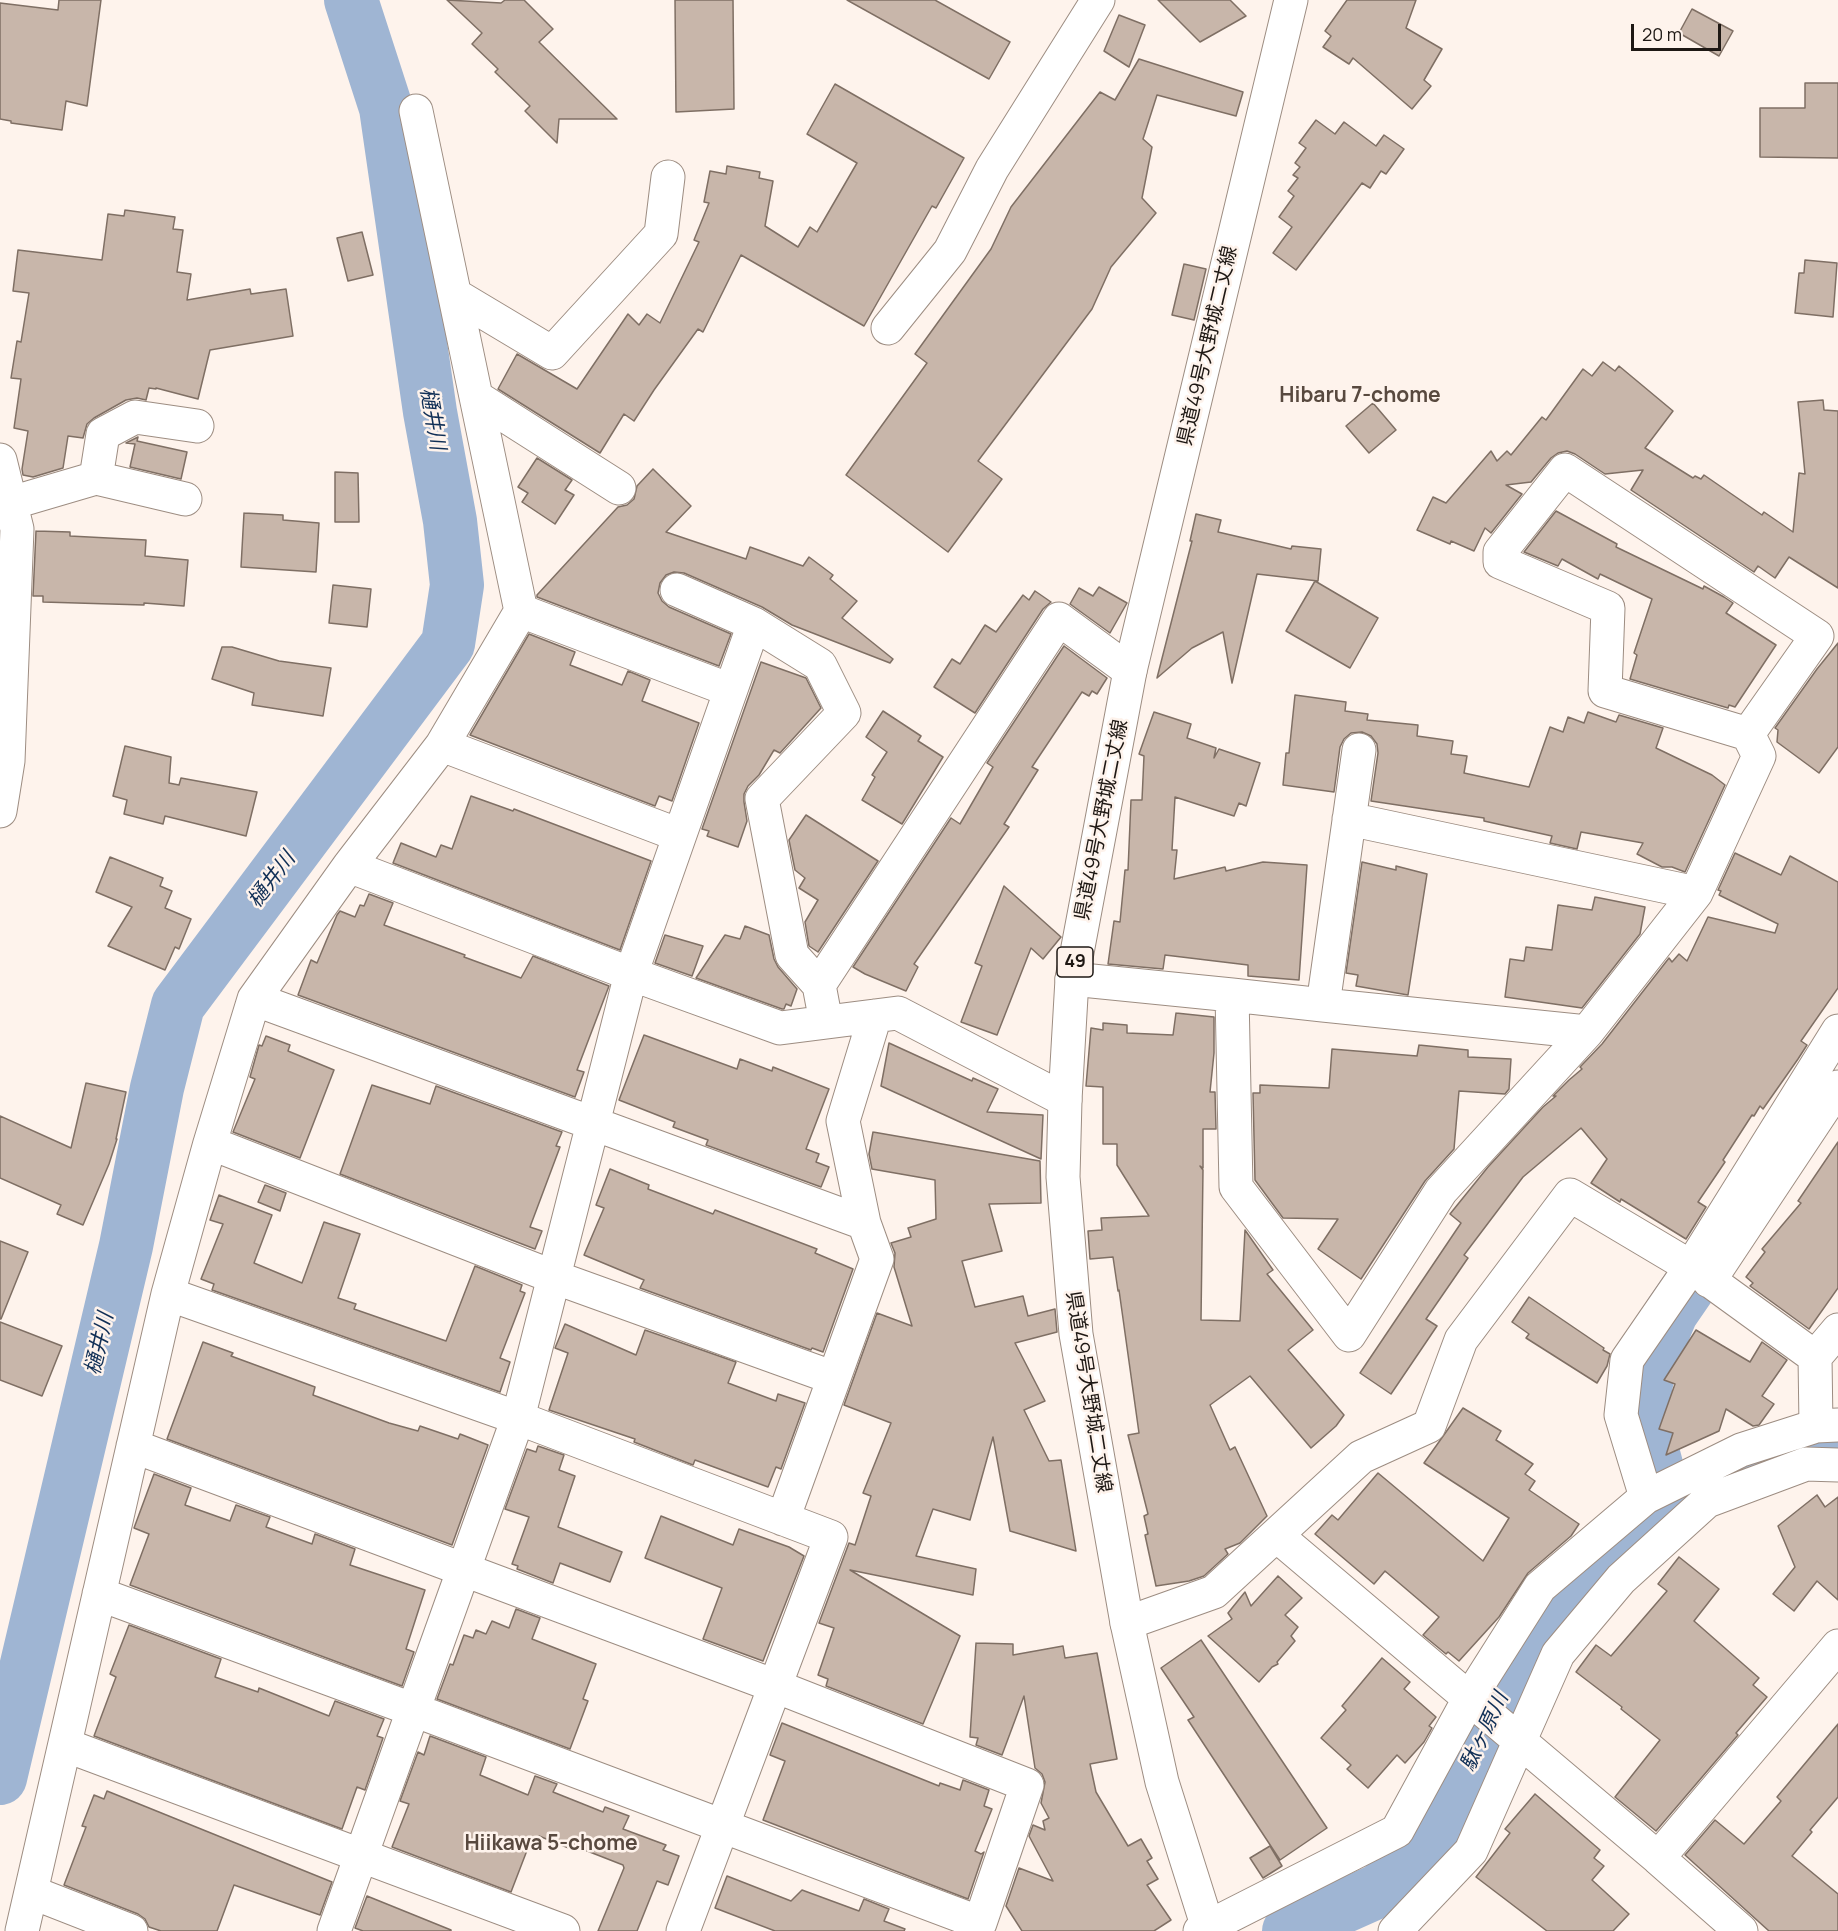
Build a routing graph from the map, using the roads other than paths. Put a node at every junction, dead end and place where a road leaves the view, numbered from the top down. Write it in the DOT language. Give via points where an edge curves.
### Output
graph roads {
  1 [pos="1098,0"];
  2 [pos="1291,0"];
  3 [pos="417,111"];
  4 [pos="668,177"];
  5 [pos="455,295"];
  6 [pos="888,328"];
  7 [pos="476,397"];
  8 [pos="197,426"];
  9 [pos="0,459"];
  10 [pos="96,478"];
  11 [pos="619,489"];
  12 [pos="185,498"];
  13 [pos="11,503"];
  14 [pos="677,590"];
  15 [pos="521,611"];
  16 [pos="754,624"];
  17 [pos="1130,671"];
  18 [pos="730,690"];
  19 [pos="1748,734"];
  20 [pos="442,745"];
  21 [pos="1359,750"];
  22 [pos="0,811"];
  23 [pos="1349,819"];
  24 [pos="679,835"];
  25 [pos="349,866"];
  26 [pos="1696,893"];
  27 [pos="631,974"];
  28 [pos="1072,979"];
  29 [pos="819,985"];
  30 [pos="1232,995"];
  31 [pos="254,999"];
  32 [pos="1323,1005"];
  33 [pos="875,1016"];
  34 [pos="826,1022"];
  35 [pos="1838,1031"];
  36 [pos="1587,1032"];
  37 [pos="1838,1087"];
  38 [pos="1065,1100"];
  39 [pos="592,1124"];
  40 [pos="210,1143"];
  41 [pos="864,1223"];
  42 [pos="1700,1274"];
  43 [pos="554,1277"];
  44 [pos="168,1294"];
  45 [pos="1838,1330"];
  46 [pos="1815,1358"];
  47 [pos="834,1378"];
  48 [pos="518,1418"];
  49 [pos="1827,1426"];
  50 [pos="133,1446"];
  51 [pos="1838,1464"];
  52 [pos="1646,1497"];
  53 [pos="783,1519"];
  54 [pos="1276,1535"];
  55 [pos="463,1571"];
  56 [pos="99,1594"];
  57 [pos="1127,1623"];
  58 [pos="1838,1646"];
  59 [pos="775,1686"];
  60 [pos="1474,1703"];
  61 [pos="414,1710"];
  62 [pos="1514,1736"];
  63 [pos="65,1745"];
  64 [pos="723,1826"];
  65 [pos="361,1855"];
  66 [pos="1658,1857"];
  67 [pos="31,1893"];
  68 [pos="993,1927"];
  69 [pos="1206,1930"];
  70 [pos="22,1931"];
  71 [pos="131,1931"];
  72 [pos="334,1931"];
  73 [pos="563,1931"];
  74 [pos="683,1931"];
  75 [pos="1395,1931"];
  76 [pos="1741,1931"];
  1 -- 6 [label="street" via="992,169 950,251"];
  2 -- 17 [label="street, 県道49号大野城二丈線 / 49"];
  3 -- 5 [label="street"];
  4 -- 5 [label="street" via="661,234 552,353"];
  5 -- 7 [label="street"];
  7 -- 11 [label="street"];
  7 -- 15 [label="street"];
  8 -- 10 [label="street" via="135,417 103,434"];
  9 -- 13 [label="street"];
  10 -- 12 [label="street"];
  10 -- 13 [label="street"];
  13 -- 22 [label="street" via="17,529 8,761"];
  14 -- 16 [label="street"];
  15 -- 18 [label="street"];
  15 -- 20 [label="street"];
  16 -- 18 [label="street"];
  16 -- 29 [label="street" via="820,665 844,713 762,799 792,955"];
  17 -- 28 [label="street, 県道49号大野城二丈線 / 49"];
  17 -- 29 [label="street" via="1059,619"];
  18 -- 24 [label="street"];
  19 -- 19 [label="street" via="1817,636 1565,470 1500,552 1500,561 1608,608 1605,691"];
  19 -- 26 [label="street" via="1759,756"];
  20 -- 24 [label="street"];
  20 -- 25 [label="street"];
  21 -- 23 [label="street"];
  23 -- 26 [label="street"];
  23 -- 32 [label="street"];
  24 -- 27 [label="street"];
  25 -- 27 [label="street"];
  25 -- 31 [label="street"];
  26 -- 36 [label="street"];
  27 -- 34 [label="street" via="780,1028"];
  27 -- 39 [label="street"];
  28 -- 30 [label="street"];
  28 -- 38 [label="street, 県道49号大野城二丈線 / 49"];
  29 -- 34 [label="street"];
  30 -- 32 [label="street"];
  30 -- 36 [label="street" via="1236,1187 1349,1335 1441,1191"];
  31 -- 39 [label="street"];
  31 -- 40 [label="street"];
  32 -- 36 [label="street"];
  33 -- 34 [label="street"];
  33 -- 38 [label="street" via="898,1013"];
  33 -- 41 [label="street" via="843,1121"];
  35 -- 42 [label="street"];
  37 -- 42 [label="street"];
  38 -- 57 [label="street, 県道49号大野城二丈線 / 49" via="1063,1177 1076,1335"];
  39 -- 41 [label="street"];
  39 -- 43 [label="street"];
  40 -- 43 [label="street"];
  40 -- 44 [label="street"];
  41 -- 47 [label="street" via="877,1259"];
  42 -- 46 [label="street"];
  42 -- 52 [label="street" via="1627,1360 1620,1415"];
  42 -- 54 [label="street" via="1570,1195 1461,1340 1429,1426 1361,1457"];
  43 -- 47 [label="street"];
  43 -- 48 [label="street"];
  44 -- 48 [label="street"];
  44 -- 50 [label="street"];
  45 -- 46 [label="street"];
  46 -- 49 [label="street"];
  47 -- 53 [label="street"];
  48 -- 53 [label="street"];
  48 -- 55 [label="street"];
  49 -- 52 [label="street" via="1741,1450"];
  50 -- 55 [label="street"];
  50 -- 56 [label="street"];
  51 -- 62 [label="street" via="1806,1464 1707,1501 1621,1580 1558,1653"];
  52 -- 60 [label="street" via="1540,1587"];
  53 -- 59 [label="street" via="831,1537"];
  54 -- 57 [label="street" via="1215,1592"];
  54 -- 60 [label="street"];
  55 -- 59 [label="street"];
  55 -- 61 [label="street"];
  56 -- 61 [label="street"];
  56 -- 63 [label="street"];
  57 -- 69 [label="street, 県道49号大野城二丈線 / 49" via="1162,1782"];
  58 -- 66 [label="street"];
  59 -- 64 [label="street"];
  59 -- 68 [label="street" via="1027,1785"];
  60 -- 62 [label="street"];
  60 -- 69 [label="street" via="1397,1831"];
  61 -- 64 [label="street"];
  61 -- 65 [label="street"];
  62 -- 66 [label="street"];
  62 -- 75 [label="street" via="1471,1851"];
  63 -- 65 [label="street"];
  63 -- 67 [label="street"];
  64 -- 68 [label="street"];
  64 -- 74 [label="street"];
  65 -- 72 [label="street"];
  65 -- 73 [label="street"];
  66 -- 76 [label="street"];
  67 -- 70 [label="street"];
  67 -- 71 [label="street"];
}
